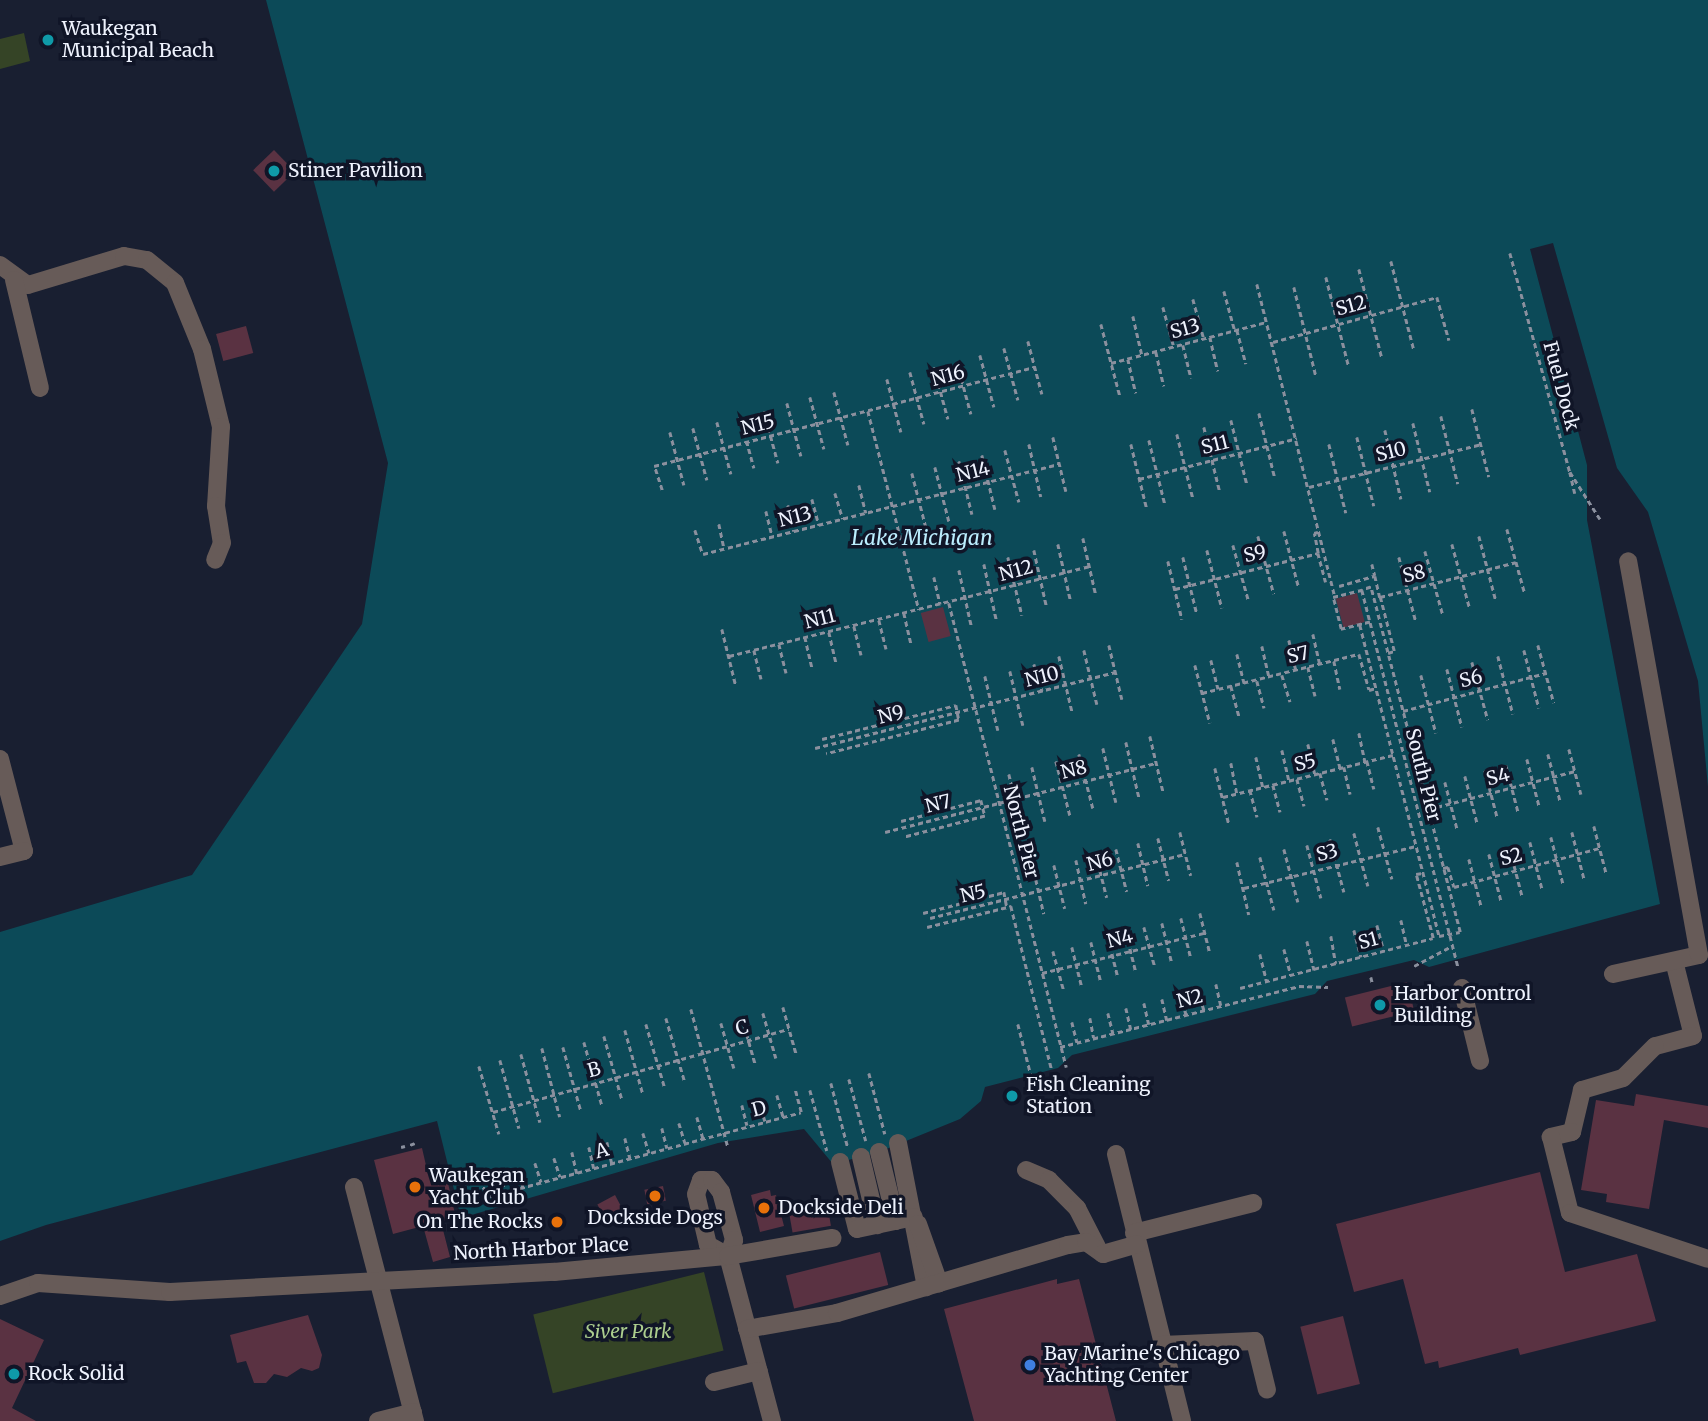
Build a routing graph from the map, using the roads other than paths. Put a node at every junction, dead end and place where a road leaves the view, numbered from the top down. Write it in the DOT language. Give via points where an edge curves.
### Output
graph roads {
  1 [pos="0,265"];
  2 [pos="14,280"];
  3 [pos="40,388"];
  4 [pos="215,560"];
  5 [pos="1628,561"];
  6 [pos="0,759"];
  7 [pos="0,857"];
  8 [pos="1674,961"];
  9 [pos="1613,974"];
  10 [pos="1462,988"];
  11 [pos="1480,1061"];
  12 [pos="864,1153"];
  13 [pos="1026,1170"];
  14 [pos="354,1187"];
  15 [pos="1253,1203"];
  16 [pos="914,1217"];
  17 [pos="896,1221"];
  18 [pos="832,1238"];
  19 [pos="1136,1239"];
  20 [pos="1097,1247"];
  21 [pos="728,1256"];
  22 [pos="1708,1259"];
  23 [pos="379,1280"];
  24 [pos="932,1285"];
  25 [pos="0,1296"];
  26 [pos="747,1329"];
  27 [pos="1162,1345"];
  28 [pos="759,1371"];
  29 [pos="714,1381"];
  30 [pos="1267,1390"];
  31 [pos="414,1417"];
  32 [pos="378,1421"];
  33 [pos="772,1421"];
  34 [pos="1182,1421"];
  1 -- 2 [label="lane"];
  2 -- 3 [label="lane"];
  2 -- 4 [label="lane" via="28,285 124,256 147,260 175,283 202,349 221,427 216,506 222,543"];
  5 -- 8 [label="lane" via="1699,955"];
  6 -- 7 [label="lane" via="24,850"];
  8 -- 9 [label="lane"];
  8 -- 22 [label="lane" via="1693,1036 1655,1046 1623,1078 1582,1090 1572,1132 1551,1137 1570,1213"];
  10 -- 11 [label="lane"];
  12 -- 16 [label="lane"];
  12 -- 17 [label="lane"];
  12 -- 17 [label="lane" via="857,1229"];
  13 -- 20 [label="lane" via="1049,1180 1077,1208"];
  14 -- 23 [label="lane"];
  15 -- 19 [label="lane"];
  16 -- 17 [label="lane"];
  16 -- 24 [label="lane"];
  18 -- 21 [label="lane, North Harbor Place"];
  19 -- 20 [label="lane" via="1103,1254"];
  19 -- 27 [label="lane"];
  20 -- 24 [label="lane" via="1086,1242 1068,1245"];
  21 -- 23 [label="lane, North Harbor Place" via="554,1272"];
  21 -- 26 [label="lane"];
  23 -- 25 [label="lane, North Harbor Place" via="170,1292 38,1283"];
  23 -- 31 [label="lane"];
  24 -- 26 [label="lane" via="837,1313"];
  26 -- 28 [label="lane"];
  27 -- 30 [label="lane" via="1255,1341"];
  27 -- 34 [label="lane"];
  28 -- 29 [label="lane"];
  28 -- 33 [label="lane"];
  31 -- 32 [label="lane"];
}
